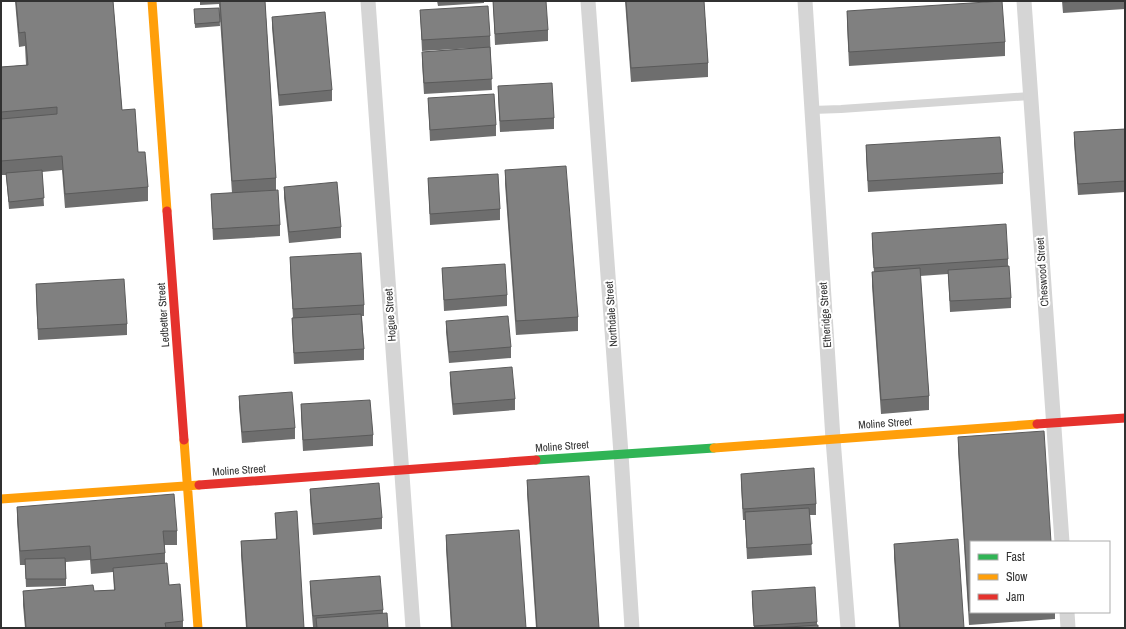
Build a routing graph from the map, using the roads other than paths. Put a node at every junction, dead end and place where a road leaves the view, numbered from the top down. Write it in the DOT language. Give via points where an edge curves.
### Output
graph roads {
  1 [pos="152,1"];
  2 [pos="368,1"];
  3 [pos="588,1"];
  4 [pos="805,1"];
  5 [pos="1024,1"];
  6 [pos="1030,96"];
  7 [pos="812,110"];
  8 [pos="1125,418"];
  9 [pos="1053,423"];
  10 [pos="833,439"];
  11 [pos="621,454"];
  12 [pos="401,470"];
  13 [pos="188,485"];
  14 [pos="1,499"];
  15 [pos="1062,541"];
  16 [pos="1067,613"];
  17 [pos="198,628"];
  18 [pos="413,628"];
  19 [pos="632,628"];
  20 [pos="848,628"];
  21 [pos="1068,628"];
  1 -- 13 [label="street, Ledbetter Street"];
  2 -- 12 [label="street, Hogue Street"];
  3 -- 11 [label="street, Northdale Street"];
  4 -- 7 [label="street, Etheridge Street"];
  5 -- 6 [label="street, Cheswood Street"];
  6 -- 7 [label="lane"];
  6 -- 9 [label="street, Cheswood Street"];
  7 -- 10 [label="street, Etheridge Street"];
  8 -- 9 [label="street, Moline Street"];
  9 -- 10 [label="street, Moline Street"];
  9 -- 15 [label="street, Cheswood Street"];
  10 -- 11 [label="street, Moline Street"];
  10 -- 20 [label="street, Etheridge Street"];
  11 -- 12 [label="street, Moline Street"];
  11 -- 19 [label="street, Northdale Street"];
  12 -- 13 [label="street, Moline Street"];
  12 -- 18 [label="street, Hogue Street"];
  13 -- 14 [label="street, Moline Street"];
  13 -- 17 [label="street, Ledbetter Street"];
  16 -- 21 [label="street"];
}
